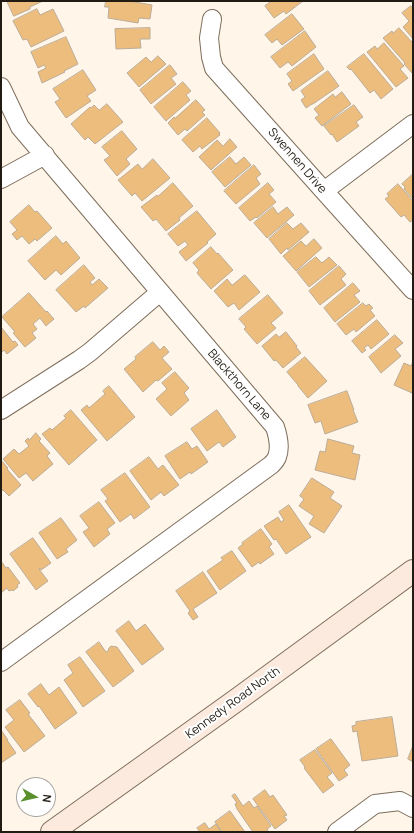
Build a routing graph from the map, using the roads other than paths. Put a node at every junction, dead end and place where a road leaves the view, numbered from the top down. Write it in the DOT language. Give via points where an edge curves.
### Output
graph roads {
  1 [pos="212,19"];
  2 [pos="1,87"];
  3 [pos="413,124"];
  4 [pos="45,155"];
  5 [pos="1,179"];
  6 [pos="324,191"];
  7 [pos="413,290"];
  8 [pos="160,292"];
  9 [pos="1,410"];
  10 [pos="413,571"];
  11 [pos="1,662"];
  12 [pos="413,808"];
  13 [pos="52,832"];
  14 [pos="337,832"];
  1 -- 6 [label="street, Swennen Drive" via="209,38 214,68"];
  2 -- 4 [label="street, Blackthorn Lane" via="20,127"];
  3 -- 6 [label="street"];
  4 -- 5 [label="street"];
  4 -- 8 [label="street, Blackthorn Lane"];
  6 -- 7 [label="street, Swennen Drive"];
  8 -- 9 [label="street" via="90,352"];
  8 -- 11 [label="street, Blackthorn Lane" via="275,427 278,437 277,459"];
  10 -- 13 [label="main road, Kennedy Road North"];
  12 -- 14 [label="street" via="400,801 375,804"];
}
